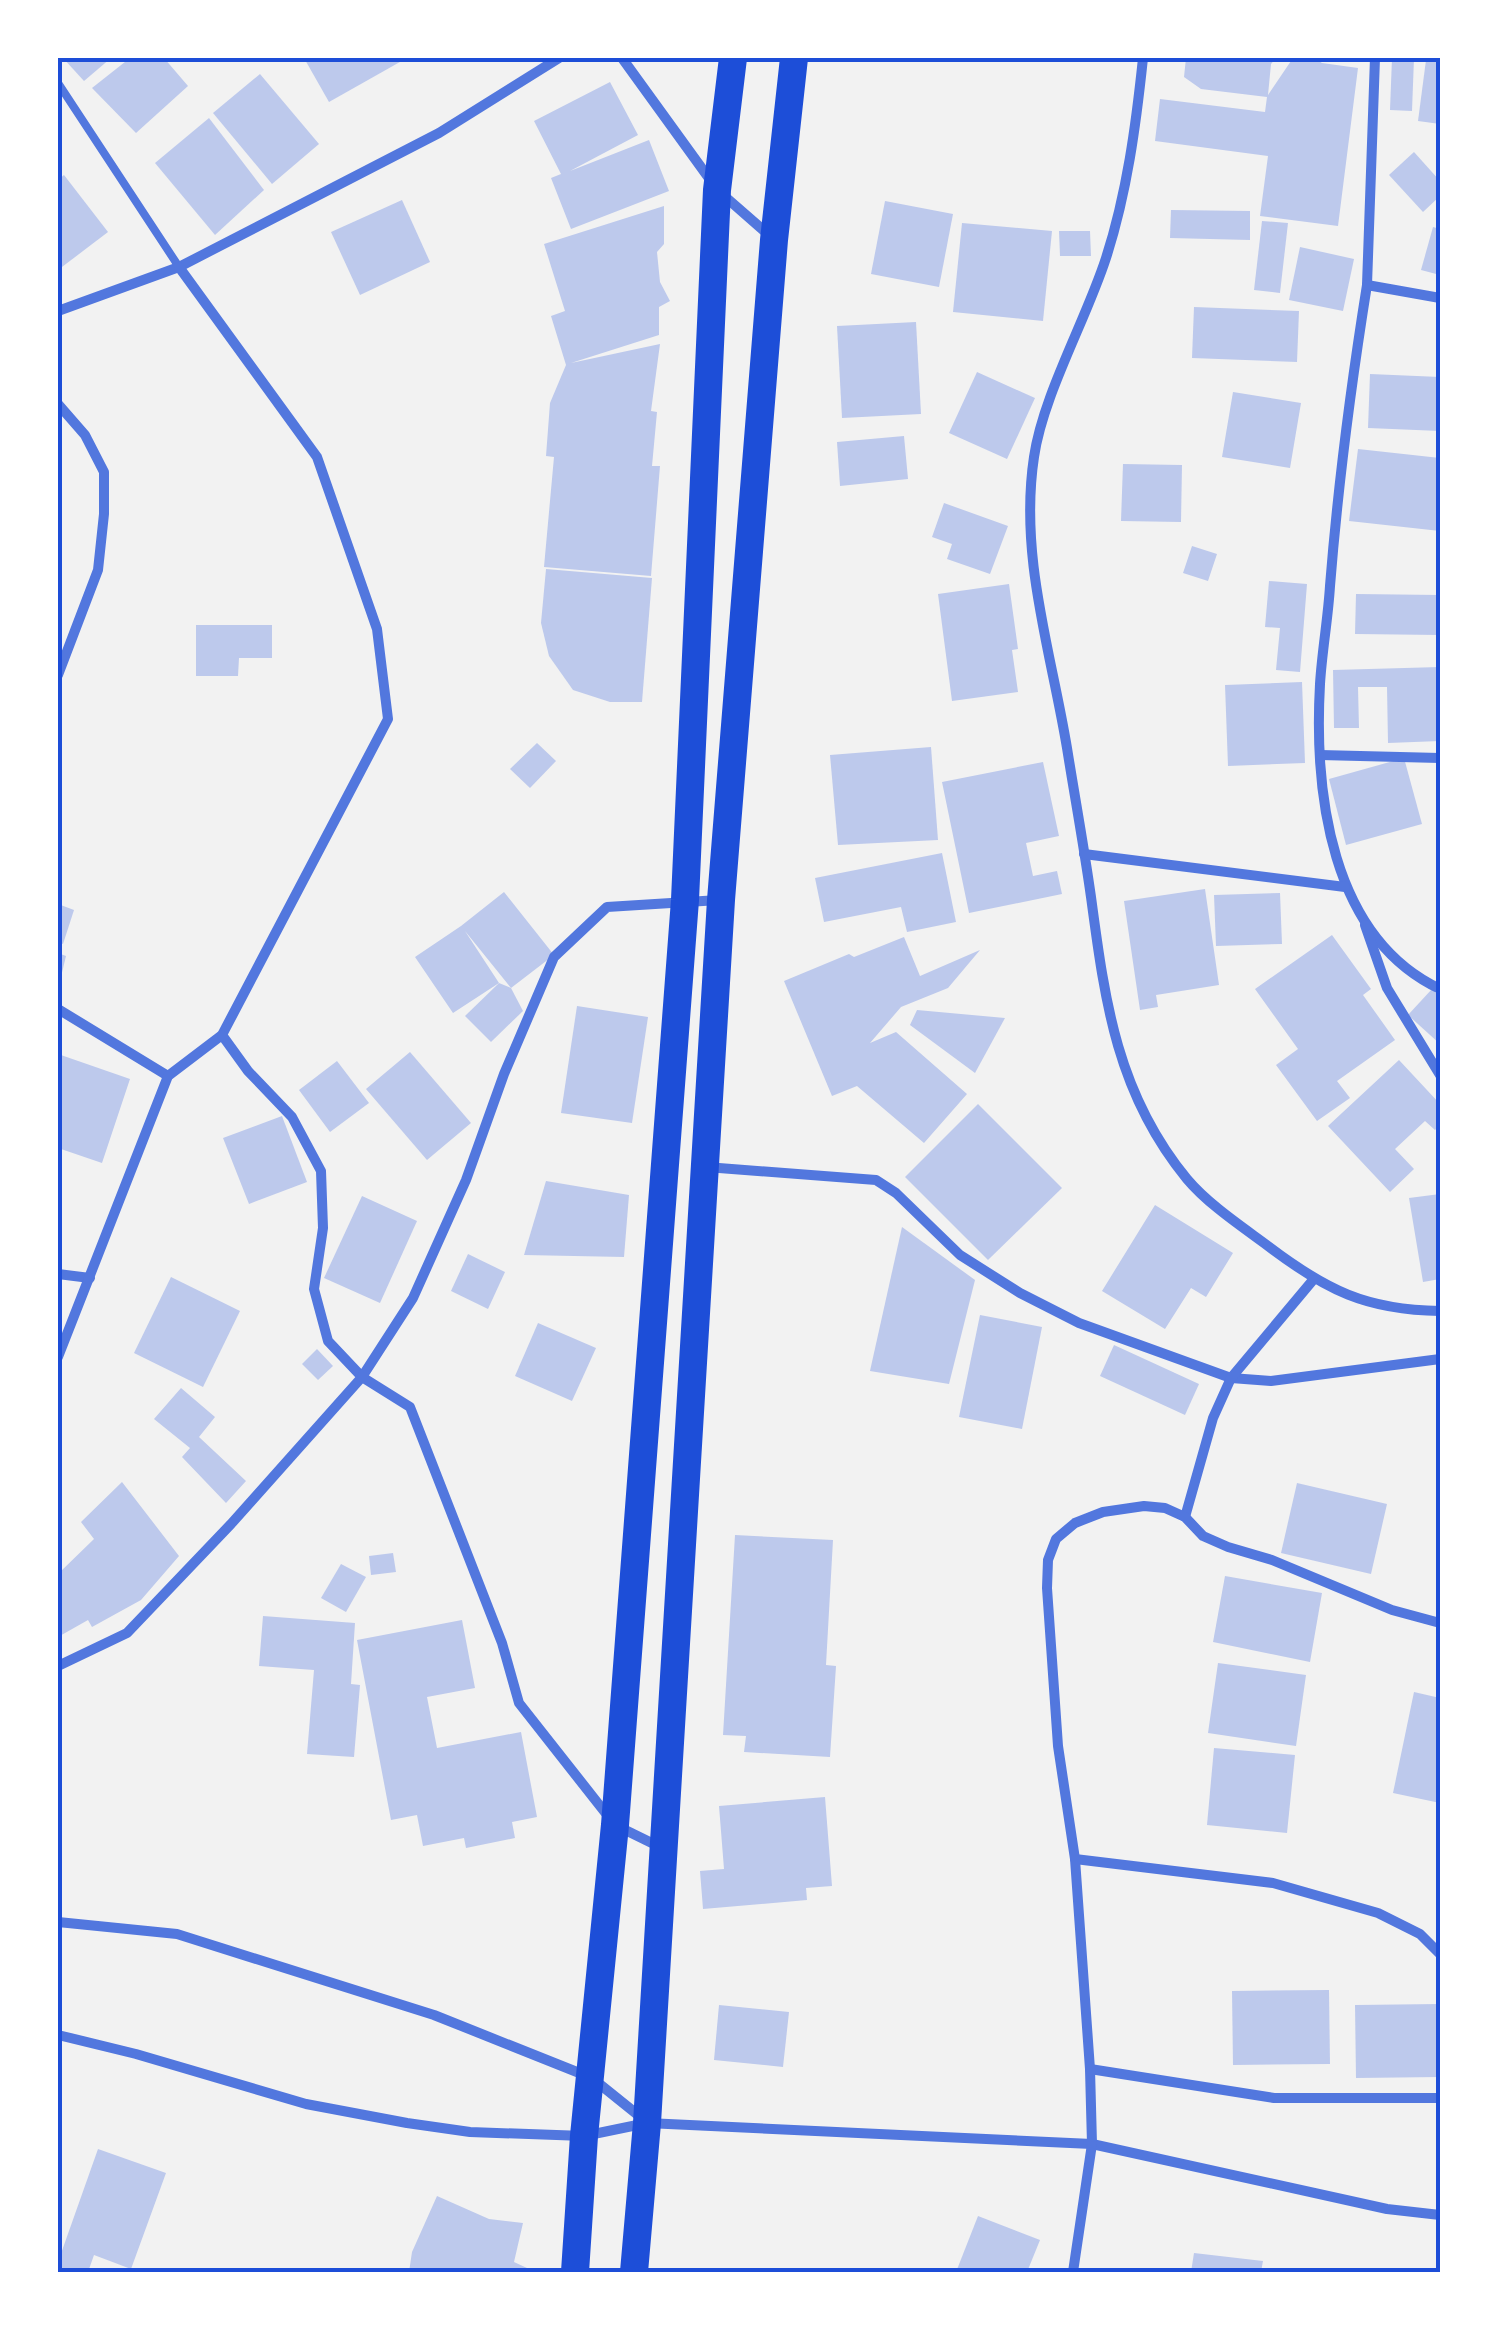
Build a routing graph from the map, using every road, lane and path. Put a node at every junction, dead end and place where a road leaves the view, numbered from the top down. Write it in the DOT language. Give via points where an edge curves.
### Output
graph roads {
  1 [pos="560,58"];
  2 [pos="622,58"];
  3 [pos="734,58"];
  4 [pos="794,58"];
  5 [pos="1143,58"];
  6 [pos="1375,58"];
  7 [pos="58,83"];
  8 [pos="718,190"];
  9 [pos="774,240"];
  10 [pos="180,267"];
  11 [pos="1367,285"];
  12 [pos="1440,298"];
  13 [pos="58,311"];
  14 [pos="58,404"];
  15 [pos="58,675"];
  16 [pos="1320,755"];
  17 [pos="1440,758"];
  18 [pos="1084,854"];
  19 [pos="1345,887"];
  20 [pos="685,900"];
  21 [pos="721,900"];
  22 [pos="1361,915"];
  23 [pos="1440,989"];
  24 [pos="58,1008"];
  25 [pos="222,1034"];
  26 [pos="1440,1075"];
  27 [pos="168,1076"];
  28 [pos="705,1167"];
  29 [pos="58,1274"];
  30 [pos="90,1278"];
  31 [pos="1313,1280"];
  32 [pos="1440,1310"];
  33 [pos="58,1356"];
  34 [pos="1440,1359"];
  35 [pos="362,1377"];
  36 [pos="1230,1378"];
  37 [pos="1185,1518"];
  38 [pos="1440,1623"];
  39 [pos="58,1666"];
  40 [pos="614,1825"];
  41 [pos="662,1849"];
  42 [pos="1075,1859"];
  43 [pos="58,1922"];
  44 [pos="1440,1954"];
  45 [pos="58,2035"];
  46 [pos="1090,2069"];
  47 [pos="592,2078"];
  48 [pos="1440,2098"];
  49 [pos="647,2123"];
  50 [pos="584,2136"];
  51 [pos="1092,2144"];
  52 [pos="1440,2215"];
  53 [pos="575,2272"];
  54 [pos="634,2272"];
  55 [pos="1072,2272"];
  1 -- 10 [label="street" via="439,133"];
  2 -- 8 [label="street"];
  3 -- 8 [label="highway"];
  4 -- 9 [label="highway"];
  5 -- 18 [label="street" via="1123,194 1034,452 1030,500 1032,568"];
  6 -- 11 [label="street"];
  7 -- 10 [label="lane"];
  8 -- 9 [label="street"];
  8 -- 20 [label="highway"];
  9 -- 21 [label="highway"];
  10 -- 13 [label="street"];
  10 -- 25 [label="street" via="317,457 377,629 388,720"];
  11 -- 12 [label="street"];
  11 -- 16 [label="street" via="1335,522"];
  14 -- 15 [label="street" via="85,434 104,472 98,570"];
  16 -- 17 [label="street"];
  16 -- 19 [label="street"];
  18 -- 19 [label="street"];
  18 -- 31 [label="street" via="1102,983 1119,1058 1138,1104 1189,1182"];
  19 -- 22 [label="street"];
  20 -- 21 [label="street"];
  20 -- 35 [label="street" via="607,907 554,958 413,1298"];
  20 -- 40 [label="highway"];
  21 -- 28 [label="highway"];
  22 -- 23 [label="street" via="1395,960"];
  22 -- 26 [label="street" via="1388,988"];
  24 -- 27 [label="street"];
  25 -- 27 [label="street"];
  25 -- 35 [label="street" via="292,1117 321,1171 323,1228 314,1289 328,1342"];
  27 -- 30 [label="street"];
  28 -- 36 [label="street" via="876,1180 960,1255 1020,1293"];
  28 -- 41 [label="highway"];
  29 -- 30 [label="street"];
  30 -- 33 [label="street"];
  31 -- 32 [label="street" via="1362,1302"];
  31 -- 36 [label="street"];
  34 -- 36 [label="street" via="1271,1381"];
  35 -- 39 [label="street" via="127,1633"];
  35 -- 40 [label="street" via="410,1407 519,1703"];
  36 -- 37 [label="street"];
  37 -- 38 [label="street" via="1228,1546"];
  37 -- 42 [label="street" via="1144,1506 1103,1512 1056,1539 1048,1560 1058,1746"];
  40 -- 41 [label="street"];
  40 -- 47 [label="highway"];
  41 -- 49 [label="highway"];
  42 -- 44 [label="street" via="1273,1884 1378,1913 1420,1934"];
  42 -- 46 [label="street"];
  43 -- 47 [label="street" via="176,1934 434,2014"];
  45 -- 50 [label="street" via="306,2104 470,2132"];
  46 -- 48 [label="street" via="1274,2098"];
  46 -- 51 [label="street"];
  47 -- 49 [label="street"];
  47 -- 50 [label="highway"];
  49 -- 50 [label="street"];
  49 -- 51 [label="street"];
  49 -- 54 [label="highway"];
  50 -- 53 [label="highway"];
  51 -- 52 [label="street"];
  51 -- 55 [label="street"];
}
